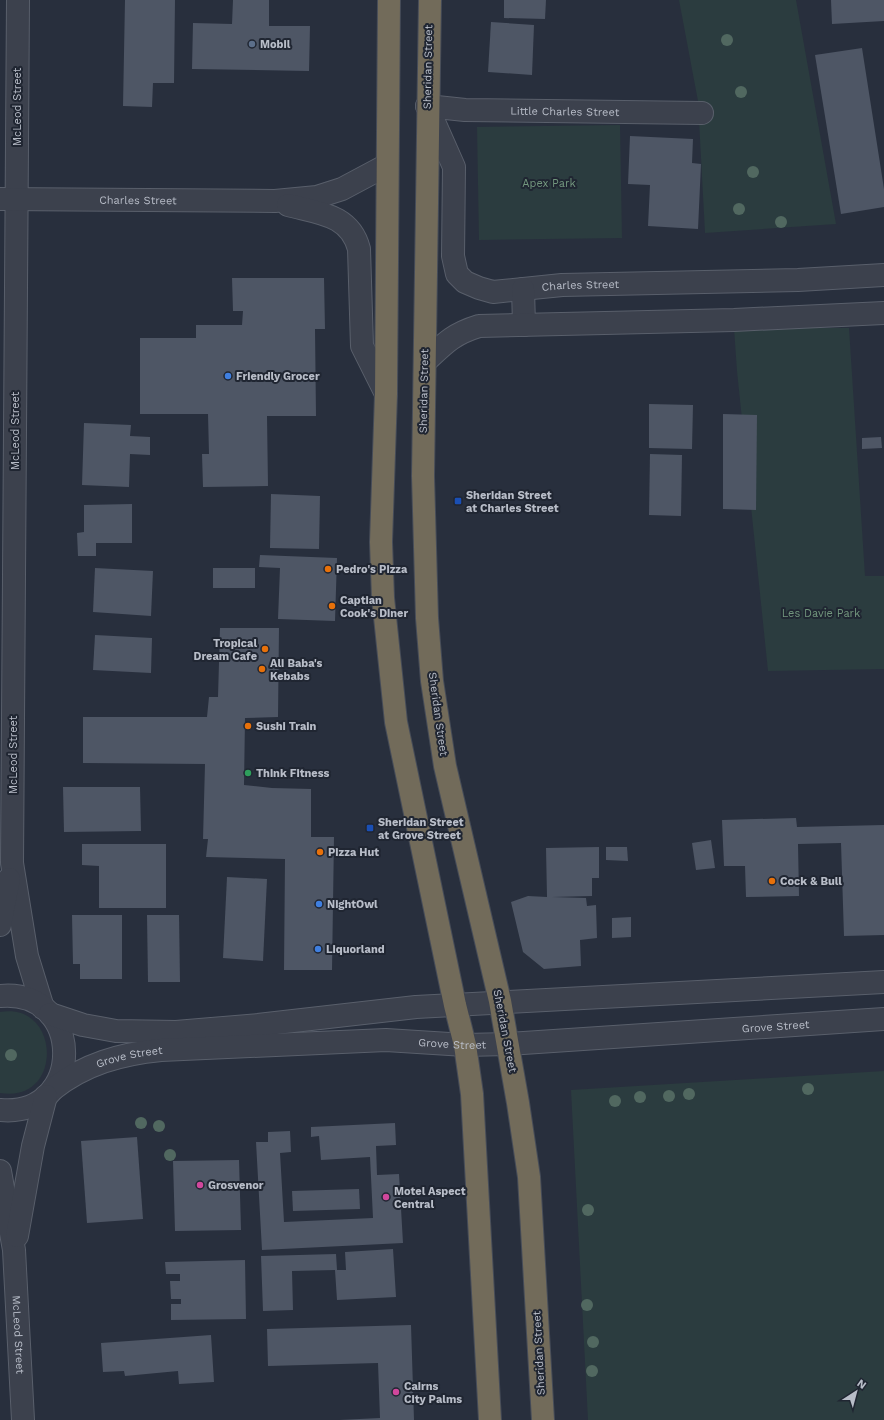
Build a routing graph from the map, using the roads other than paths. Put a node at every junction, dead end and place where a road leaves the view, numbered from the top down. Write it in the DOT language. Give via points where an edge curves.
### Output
graph roads {
  1 [pos="18,0"];
  2 [pos="389,0"];
  3 [pos="430,0"];
  4 [pos="427,106"];
  5 [pos="702,114"];
  6 [pos="387,165"];
  7 [pos="8,199"];
  8 [pos="275,201"];
  9 [pos="884,275"];
  10 [pos="523,289"];
  11 [pos="884,313"];
  12 [pos="524,325"];
  13 [pos="425,362"];
  14 [pos="386,394"];
  15 [pos="7,587"];
  16 [pos="12,862"];
  17 [pos="0,925"];
  18 [pos="884,982"];
  19 [pos="0,996"];
  20 [pos="500,1001"];
  21 [pos="455,1005"];
  22 [pos="46,1011"];
  23 [pos="884,1019"];
  24 [pos="508,1044"];
  25 [pos="465,1045"];
  26 [pos="49,1093"];
  27 [pos="0,1110"];
  28 [pos="0,1171"];
  29 [pos="14,1250"];
  30 [pos="23,1420"];
  31 [pos="490,1420"];
  32 [pos="543,1420"];
  1 -- 7 [label="street, McLeod Street"];
  2 -- 6 [label="highway"];
  3 -- 4 [label="highway, Sheridan Street"];
  4 -- 5 [label="street, Little Charles Street" via="465,110"];
  4 -- 10 [label="street, Charles Street" via="454,166 453,256 457,274 465,282 493,292"];
  4 -- 13 [label="highway, Sheridan Street"];
  6 -- 8 [label="street, Charles Street" via="354,184 317,197"];
  6 -- 14 [label="highway"];
  7 -- 8 [label="street, Charles Street"];
  7 -- 15 [label="street, McLeod Street"];
  8 -- 14 [label="street, Charles Street" via="338,219 357,240 362,346"];
  9 -- 10 [label="street, Charles Street" via="798,280 562,285"];
  10 -- 12 [label="street"];
  11 -- 12 [label="street"];
  12 -- 13 [label="street" via="479,326 464,331 451,338"];
  13 -- 20 [label="highway, Sheridan Street" via="424,518 432,681 445,766"];
  14 -- 21 [label="highway" via="381,542 388,651 396,722"];
  15 -- 16 [label="street, McLeod Street"];
  16 -- 17 [label="street, McLeod Street"];
  16 -- 22 [label="street, McLeod Street" via="28,960"];
  18 -- 20 [label="street, Grove Street" via="600,999"];
  19 -- 22 [label="street, Grove Street" via="17,996"];
  20 -- 21 [label="street, Grove Street"];
  20 -- 24 [label="highway, Sheridan Street"];
  21 -- 22 [label="street, Grove Street" via="401,1008 232,1027 148,1032 96,1028"];
  21 -- 25 [label="highway"];
  22 -- 26 [label="street, McLeod Street" via="60,1030 65,1056 62,1074"];
  23 -- 24 [label="street, Grove Street"];
  24 -- 25 [label="street, Grove Street"];
  24 -- 32 [label="highway, Sheridan Street" via="528,1177"];
  25 -- 26 [label="street, Grove Street" via="386,1040 144,1051 91,1065 73,1074"];
  25 -- 31 [label="highway" via="472,1094"];
  26 -- 27 [label="street, Grove Street" via="25,1108"];
  26 -- 29 [label="street, McLeod Street" via="33,1146"];
  28 -- 29 [label="street, McLeod Street"];
  29 -- 30 [label="street, McLeod Street"];
}
